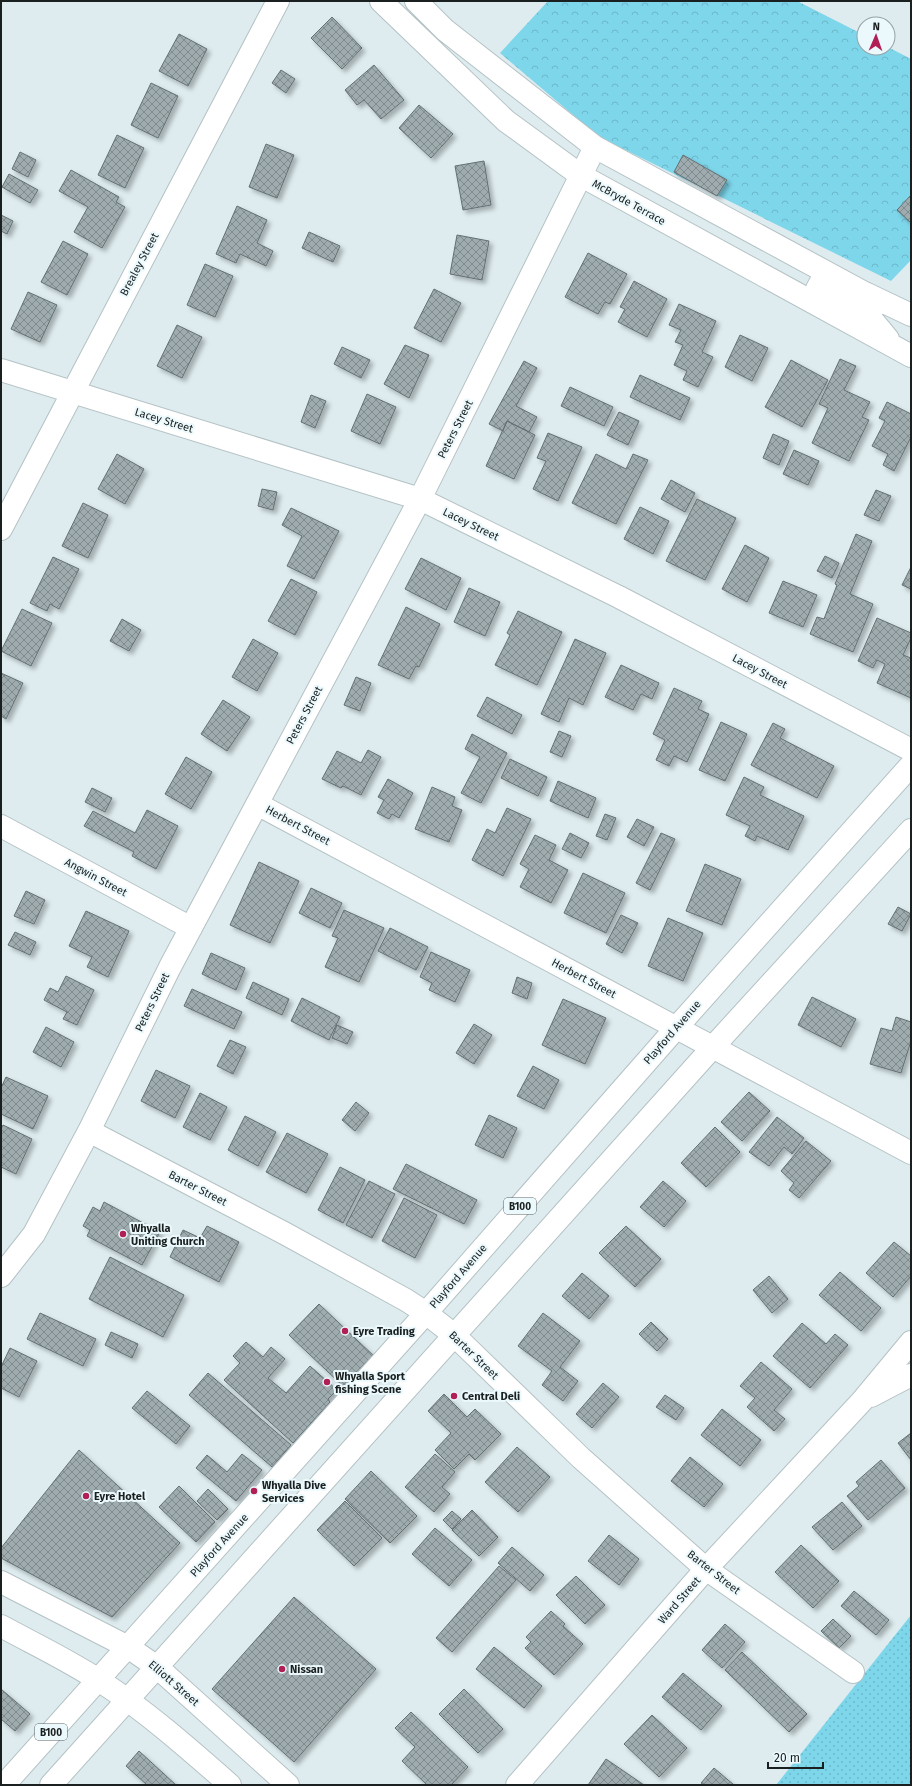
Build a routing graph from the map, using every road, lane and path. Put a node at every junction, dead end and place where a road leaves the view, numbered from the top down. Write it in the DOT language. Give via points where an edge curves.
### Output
graph roads {
  1 [pos="278,1"];
  2 [pos="381,1"];
  3 [pos="416,1"];
  4 [pos="594,147"];
  5 [pos="580,175"];
  6 [pos="826,272"];
  7 [pos="911,316"];
  8 [pos="904,353"];
  9 [pos="1,370"];
  10 [pos="72,392"];
  11 [pos="420,499"];
  12 [pos="1,529"];
  13 [pos="911,750"];
  14 [pos="911,765"];
  15 [pos="257,804"];
  16 [pos="1,826"];
  17 [pos="911,830"];
  18 [pos="191,928"];
  19 [pos="677,1027"];
  20 [pos="712,1048"];
  21 [pos="89,1131"];
  22 [pos="911,1153"];
  23 [pos="1,1276"];
  24 [pos="426,1313"];
  25 [pos="454,1335"];
  26 [pos="911,1342"];
  27 [pos="911,1375"];
  28 [pos="862,1401"];
  29 [pos="276,1480"];
  30 [pos="304,1503"];
  31 [pos="706,1569"];
  32 [pos="1,1582"];
  33 [pos="1,1626"];
  34 [pos="128,1647"];
  35 [pos="157,1667"];
  36 [pos="853,1672"];
  37 [pos="98,1680"];
  38 [pos="127,1700"];
  39 [pos="4,1785"];
  40 [pos="51,1785"];
  41 [pos="230,1785"];
  42 [pos="288,1785"];
  43 [pos="517,1785"];
  1 -- 10 [label="main road, Brealey Street"];
  2 -- 5 [label="main road, McBryde Terrace" via="506,121"];
  3 -- 4 [label="main road" via="445,30"];
  4 -- 5 [label="main road, Peters Street"];
  4 -- 6 [label="main road"];
  5 -- 8 [label="main road, McBryde Terrace"];
  5 -- 11 [label="main road, Peters Street"];
  6 -- 7 [label="main road"];
  6 -- 8 [label="main road" via="817,289 869,316"];
  9 -- 10 [label="main road, Lacey Street"];
  10 -- 11 [label="main road, Lacey Street"];
  10 -- 12 [label="main road, Brealey Street"];
  11 -- 13 [label="main road, Lacey Street" via="619,597"];
  11 -- 15 [label="main road, Peters Street"];
  14 -- 19 [label="main road, Playford Avenue / B100"];
  15 -- 18 [label="main road, Peters Street"];
  15 -- 19 [label="main road, Herbert Street"];
  16 -- 18 [label="main road, Angwin Street"];
  17 -- 20 [label="main road"];
  18 -- 21 [label="main road, Peters Street"];
  19 -- 20 [label="main road, Herbert Street"];
  19 -- 24 [label="main road, Playford Avenue / B100"];
  20 -- 22 [label="main road, Herbert Street"];
  20 -- 25 [label="main road"];
  21 -- 23 [label="main road, Peters Street" via="34,1234"];
  21 -- 24 [label="main road, Barter Street" via="284,1233"];
  24 -- 25 [label="main road, Barter Street"];
  24 -- 29 [label="main road, Playford Avenue / B100"];
  25 -- 30 [label="main road"];
  25 -- 31 [label="main road, Barter Street" via="581,1458"];
  26 -- 28 [label="main road, Ward Street"];
  27 -- 28 [label="main road, Ward Street"];
  28 -- 31 [label="main road, Ward Street"];
  29 -- 30 [label="main road"];
  29 -- 34 [label="main road, Playford Avenue / B100"];
  30 -- 35 [label="main road"];
  31 -- 36 [label="main road, Barter Street"];
  31 -- 43 [label="main road, Ward Street"];
  32 -- 34 [label="main road, Elliott Street"];
  33 -- 37 [label="main road"];
  34 -- 35 [label="main road, Elliott Street"];
  34 -- 37 [label="main road, Playford Avenue / B100"];
  35 -- 38 [label="main road"];
  35 -- 42 [label="main road, Elliott Street"];
  37 -- 38 [label="main road"];
  37 -- 39 [label="main road, Playford Avenue / B100"];
  38 -- 40 [label="main road"];
  38 -- 41 [label="main road" via="169,1732"];
}
